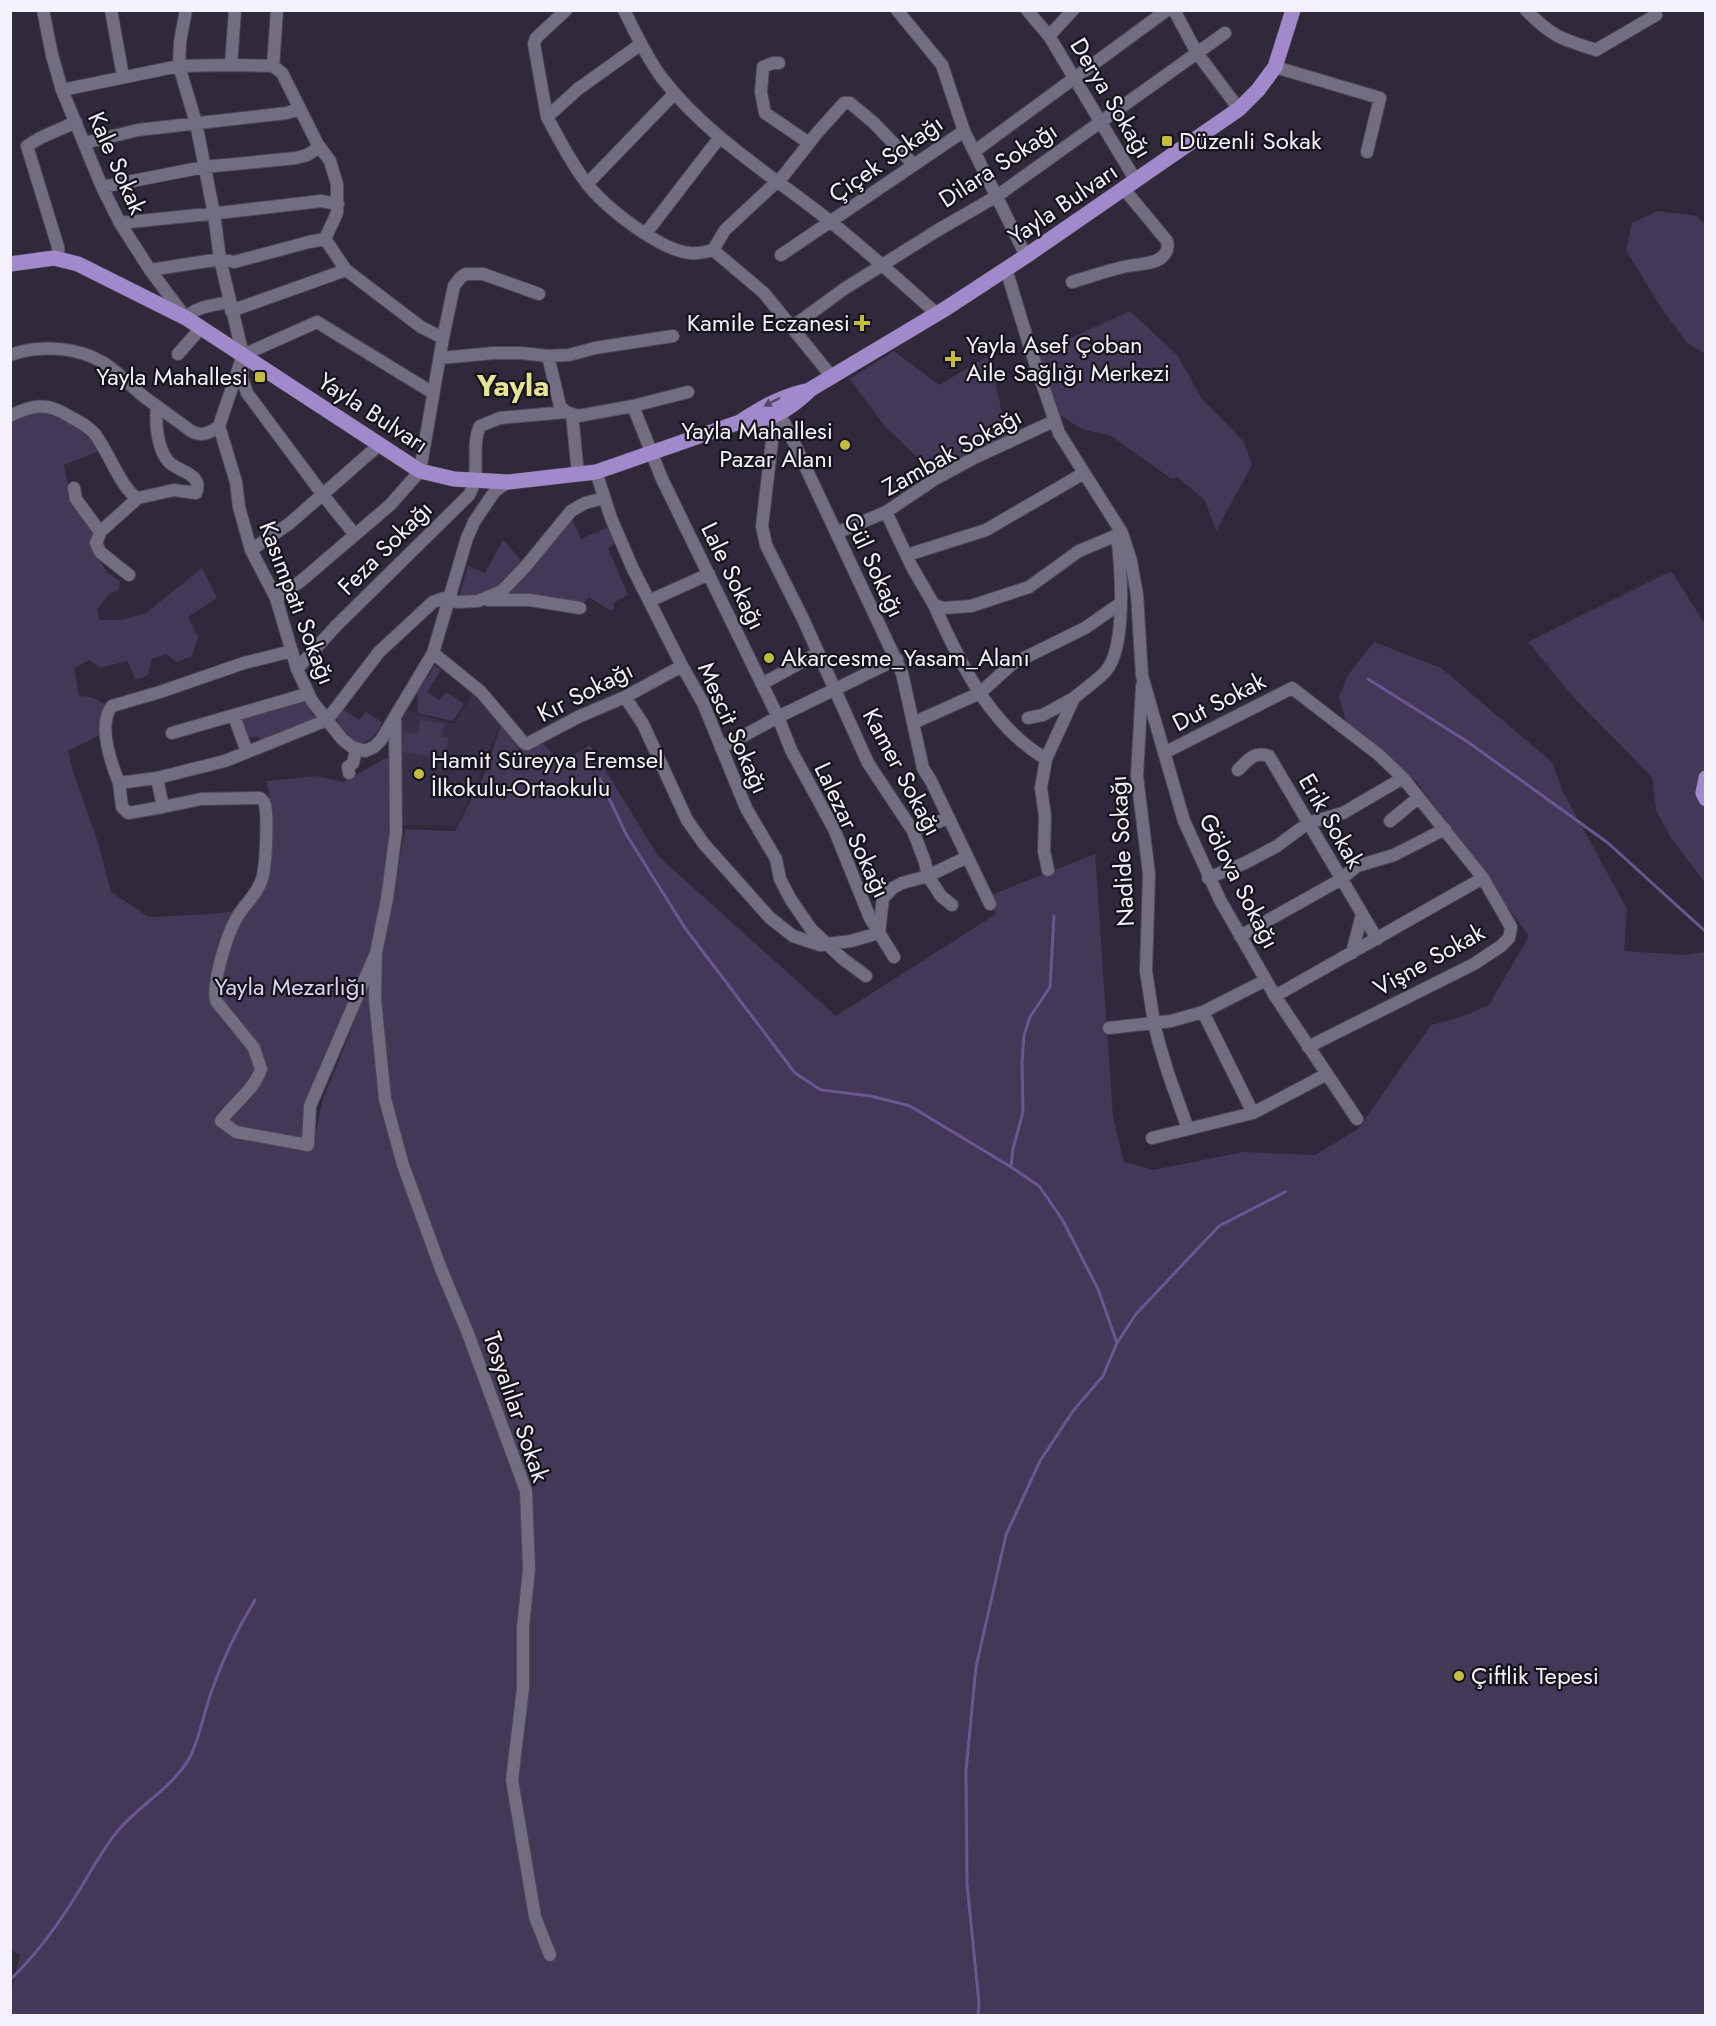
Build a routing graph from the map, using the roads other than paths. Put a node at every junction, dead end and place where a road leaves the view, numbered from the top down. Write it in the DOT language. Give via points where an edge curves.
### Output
graph roads {
  1 [pos="43,10"];
  2 [pos="111,10"];
  3 [pos="186,10"];
  4 [pos="235,10"];
  5 [pos="277,10"];
  6 [pos="566,10"];
  7 [pos="624,10"];
  8 [pos="897,10"];
  9 [pos="1027,10"];
  10 [pos="1073,10"];
  11 [pos="1167,10"];
  12 [pos="1174,10"];
  13 [pos="1293,10"];
  14 [pos="1526,10"];
  15 [pos="1654,10"];
  16 [pos="1225,33"];
  17 [pos="1049,36"];
  18 [pos="641,44"];
  19 [pos="1197,53"];
  20 [pos="779,63"];
  21 [pos="231,65"];
  22 [pos="179,66"];
  23 [pos="273,66"];
  24 [pos="1275,67"];
  25 [pos="123,76"];
  26 [pos="1075,78"];
  27 [pos="62,90"];
  28 [pos="675,93"];
  29 [pos="299,109"];
  30 [pos="1239,109"];
  31 [pos="548,117"];
  32 [pos="75,122"];
  33 [pos="1100,122"];
  34 [pos="196,123"];
  35 [pos="964,131"];
  36 [pos="720,138"];
  37 [pos="84,143"];
  38 [pos="809,144"];
  39 [pos="320,147"];
  40 [pos="975,151"];
  41 [pos="1367,152"];
  42 [pos="914,165"];
  43 [pos="204,167"];
  44 [pos="778,180"];
  45 [pos="587,184"];
  46 [pos="1130,185"];
  47 [pos="102,187"];
  48 [pos="997,196"];
  49 [pos="338,204"];
  50 [pos="214,214"];
  51 [pos="831,222"];
  52 [pos="120,223"];
  53 [pos="646,233"];
  54 [pos="325,240"];
  55 [pos="713,250"];
  56 [pos="781,255"];
  57 [pos="1026,256"];
  58 [pos="59,259"];
  59 [pos="220,259"];
  60 [pos="10,264"];
  61 [pos="882,265"];
  62 [pos="1006,269"];
  63 [pos="150,270"];
  64 [pos="346,270"];
  65 [pos="1072,282"];
  66 [pos="539,294"];
  67 [pos="230,306"];
  68 [pos="937,314"];
  69 [pos="186,318"];
  70 [pos="792,327"];
  71 [pos="201,328"];
  72 [pos="673,336"];
  73 [pos="443,338"];
  74 [pos="178,354"];
  75 [pos="10,355"];
  76 [pos="243,356"];
  77 [pos="548,357"];
  78 [pos="440,358"];
  79 [pos="832,377"];
  80 [pos="811,389"];
  81 [pos="688,392"];
  82 [pos="433,393"];
  83 [pos="157,406"];
  84 [pos="633,406"];
  85 [pos="569,413"];
  86 [pos="10,416"];
  87 [pos="775,416"];
  88 [pos="1054,421"];
  89 [pos="738,423"];
  90 [pos="219,426"];
  91 [pos="379,445"];
  92 [pos="651,453"];
  93 [pos="420,471"];
  94 [pos="596,472"];
  95 [pos="1084,473"];
  96 [pos="578,474"];
  97 [pos="475,481"];
  98 [pos="508,482"];
  99 [pos="74,488"];
  100 [pos="323,495"];
  101 [pos="138,498"];
  102 [pos="604,498"];
  103 [pos="886,512"];
  104 [pos="100,532"];
  105 [pos="836,533"];
  106 [pos="1120,534"];
  107 [pos="355,535"];
  108 [pos="252,550"];
  109 [pos="907,555"];
  110 [pos="710,574"];
  111 [pos="129,575"];
  112 [pos="276,598"];
  113 [pos="449,599"];
  114 [pos="478,601"];
  115 [pos="649,601"];
  116 [pos="1121,603"];
  117 [pos="934,605"];
  118 [pos="580,608"];
  119 [pos="292,651"];
  120 [pos="433,653"];
  121 [pos="818,653"];
  122 [pos="897,659"];
  123 [pos="682,666"];
  124 [pos="297,669"];
  125 [pos="1142,676"];
  126 [pos="762,684"];
  127 [pos="835,689"];
  128 [pos="980,693"];
  129 [pos="307,694"];
  130 [pos="625,697"];
  131 [pos="1074,698"];
  132 [pos="234,716"];
  133 [pos="394,717"];
  134 [pos="778,717"];
  135 [pos="1028,718"];
  136 [pos="327,720"];
  137 [pos="913,723"];
  138 [pos="172,733"];
  139 [pos="722,748"];
  140 [pos="356,750"];
  141 [pos="247,752"];
  142 [pos="1164,753"];
  143 [pos="1046,759"];
  144 [pos="1238,770"];
  145 [pos="349,773"];
  146 [pos="157,778"];
  147 [pos="1403,778"];
  148 [pos="1706,778"];
  149 [pos="119,783"];
  150 [pos="1418,798"];
  151 [pos="1706,799"];
  152 [pos="163,807"];
  153 [pos="949,818"];
  154 [pos="1390,820"];
  155 [pos="1308,824"];
  156 [pos="1445,829"];
  157 [pos="913,831"];
  158 [pos="967,857"];
  159 [pos="1048,870"];
  160 [pos="928,876"];
  161 [pos="1208,878"];
  162 [pos="1483,878"];
  163 [pos="1340,880"];
  164 [pos="990,904"];
  165 [pos="952,905"];
  166 [pos="1362,914"];
  167 [pos="879,933"];
  168 [pos="1240,936"];
  169 [pos="1377,939"];
  170 [pos="828,943"];
  171 [pos="1352,953"];
  172 [pos="376,954"];
  173 [pos="894,957"];
  174 [pos="866,976"];
  175 [pos="1266,980"];
  176 [pos="1275,996"];
  177 [pos="1203,1012"];
  178 [pos="1154,1023"];
  179 [pos="1109,1028"];
  180 [pos="1308,1047"];
  181 [pos="1327,1074"];
  182 [pos="1254,1113"];
  183 [pos="1357,1119"];
  184 [pos="1188,1129"];
  185 [pos="1152,1138"];
  186 [pos="550,1955"];
  1 -- 27 [label="street, Kale Sokak"];
  2 -- 25 [label="street"];
  3 -- 22 [label="street"];
  4 -- 21 [label="street"];
  5 -- 23 [label="street"];
  6 -- 31 [label="street" via="534,44"];
  7 -- 18 [label="street"];
  8 -- 35 [label="street" via="942,65"];
  9 -- 17 [label="street, Derya Sokağı"];
  10 -- 17 [label="street"];
  11 -- 26 [label="street"];
  12 -- 19 [label="street"];
  13 -- 24 [label="main road, Yayla Bulvarı"];
  14 -- 15 [label="street" via="1561,40 1596,50 1656,15"];
  16 -- 19 [label="street, Dilara Sokağı"];
  17 -- 26 [label="street, Derya Sokağı"];
  18 -- 28 [label="street"];
  18 -- 31 [label="street" via="578,88"];
  19 -- 30 [label="street"];
  19 -- 33 [label="street, Dilara Sokağı"];
  20 -- 38 [label="street" via="763,67 761,92 765,113"];
  21 -- 22 [label="street"];
  21 -- 23 [label="street"];
  22 -- 25 [label="street"];
  22 -- 34 [label="street"];
  23 -- 29 [label="street" via="282,73"];
  24 -- 30 [label="main road, Yayla Bulvarı"];
  24 -- 41 [label="street" via="1380,98"];
  25 -- 27 [label="street"];
  26 -- 33 [label="street, Derya Sokağı"];
  26 -- 40 [label="street"];
  27 -- 32 [label="street, Kale Sokak"];
  28 -- 36 [label="street"];
  28 -- 45 [label="street"];
  29 -- 34 [label="street"];
  29 -- 39 [label="street"];
  30 -- 46 [label="main road, Yayla Bulvarı"];
  31 -- 45 [label="street" via="565,153"];
  32 -- 37 [label="street, Kale Sokak"];
  32 -- 58 [label="street" via="27,146"];
  33 -- 46 [label="street, Derya Sokağı"];
  33 -- 48 [label="street, Dilara Sokağı"];
  34 -- 37 [label="street" via="138,130"];
  34 -- 43 [label="street"];
  35 -- 40 [label="street"];
  35 -- 42 [label="street, Çiçek Sokağı"];
  36 -- 44 [label="street"];
  36 -- 53 [label="street"];
  37 -- 47 [label="street, Kale Sokak"];
  38 -- 42 [label="street" via="837,110 850,103"];
  38 -- 44 [label="street"];
  39 -- 43 [label="street" via="296,158"];
  39 -- 49 [label="street" via="334,173"];
  40 -- 48 [label="street"];
  42 -- 51 [label="street, Çiçek Sokağı"];
  43 -- 47 [label="street"];
  43 -- 50 [label="street"];
  44 -- 51 [label="street"];
  44 -- 55 [label="street" via="725,230"];
  45 -- 53 [label="street"];
  46 -- 57 [label="main road, Yayla Bulvarı"];
  46 -- 65 [label="street, Derya Sokağı" via="1167,241 1167,251 1155,261"];
  47 -- 52 [label="street, Kale Sokak"];
  48 -- 57 [label="street"];
  48 -- 61 [label="street, Dilara Sokağı"];
  49 -- 50 [label="street" via="321,201"];
  49 -- 54 [label="street"];
  50 -- 52 [label="street"];
  50 -- 59 [label="street"];
  51 -- 56 [label="street, Çiçek Sokağı"];
  51 -- 61 [label="street"];
  52 -- 63 [label="street, Kale Sokak"];
  53 -- 55 [label="street" via="673,249 689,253"];
  54 -- 59 [label="street" via="234,262"];
  54 -- 64 [label="street"];
  55 -- 70 [label="street" via="764,293"];
  57 -- 62 [label="main road, Yayla Bulvarı"];
  58 -- 60 [label="main road, Yayla Bulvarı"];
  58 -- 69 [label="main road, Yayla Bulvarı" via="78,264"];
  59 -- 63 [label="street"];
  59 -- 67 [label="street"];
  61 -- 68 [label="street"];
  61 -- 70 [label="street, Dilara Sokağı"];
  62 -- 68 [label="main road, Yayla Bulvarı"];
  62 -- 88 [label="street"];
  63 -- 69 [label="street, Kale Sokak"];
  64 -- 67 [label="street"];
  64 -- 73 [label="street" via="421,327"];
  66 -- 73 [label="street" via="483,274 466,274 454,286"];
  67 -- 69 [label="street" via="199,309"];
  67 -- 76 [label="street"];
  68 -- 79 [label="main road, Yayla Bulvarı"];
  69 -- 71 [label="main road, Yayla Bulvarı"];
  70 -- 79 [label="street"];
  71 -- 74 [label="street"];
  71 -- 76 [label="main road, Yayla Bulvarı"];
  72 -- 77 [label="street"];
  73 -- 78 [label="street"];
  75 -- 83 [label="street" via="61,349 93,357"];
  76 -- 82 [label="street" via="317,322"];
  76 -- 90 [label="street"];
  76 -- 91 [label="main road, Yayla Bulvarı"];
  76 -- 100 [label="street" via="242,378 247,393"];
  77 -- 78 [label="street" via="494,353"];
  77 -- 85 [label="street" via="560,406"];
  78 -- 82 [label="street"];
  79 -- 80 [label="main road, Yayla Bulvarı"];
  80 -- 87 [label="main road, Yayla Bulvarı"];
  80 -- 89 [label="main road, Yayla Bulvarı, one-way" via="779,399"];
  81 -- 84 [label="street"];
  82 -- 93 [label="street"];
  83 -- 90 [label="street" via="197,434 210,433"];
  83 -- 101 [label="street" via="156,430 164,455 193,476 198,489 196,494 174,490"];
  84 -- 85 [label="street" via="578,416"];
  84 -- 92 [label="street, Lale Sokağı"];
  85 -- 96 [label="street"];
  85 -- 97 [label="street" via="500,418 480,426"];
  86 -- 101 [label="street" via="28,407 46,406 83,424 101,442 125,489"];
  87 -- 89 [label="main road, Yayla Bulvarı"];
  87 -- 105 [label="street, Gül Sokağı" via="789,432"];
  87 -- 121 [label="street, Kamer Sokağı" via="762,526 766,545"];
  88 -- 95 [label="street"];
  88 -- 103 [label="street, Zambak Sokağı" via="935,479"];
  89 -- 92 [label="main road, Yayla Bulvarı"];
  90 -- 108 [label="street, Kasımpatı Sokağı"];
  91 -- 93 [label="main road, Yayla Bulvarı"];
  91 -- 100 [label="street"];
  92 -- 94 [label="main road, Yayla Bulvarı"];
  92 -- 110 [label="street, Lale Sokağı"];
  93 -- 97 [label="main road, Yayla Bulvarı"];
  93 -- 107 [label="street" via="390,505"];
  94 -- 96 [label="main road, Yayla Bulvarı"];
  94 -- 102 [label="street, Mescit Sokağı"];
  95 -- 106 [label="street"];
  95 -- 109 [label="street" via="986,530"];
  96 -- 98 [label="main road, Yayla Bulvarı"];
  97 -- 98 [label="main road, Yayla Bulvarı"];
  97 -- 124 [label="street, Feza Sokağı" via="469,495"];
  98 -- 113 [label="street" via="495,491 474,522"];
  99 -- 104 [label="street" via="76,499"];
  100 -- 107 [label="street"];
  100 -- 108 [label="street"];
  101 -- 104 [label="street"];
  102 -- 114 [label="street" via="571,512 508,585"];
  102 -- 115 [label="street, Mescit Sokağı"];
  103 -- 105 [label="street, Zambak Sokağı"];
  103 -- 109 [label="street"];
  104 -- 111 [label="street" via="96,543 100,552"];
  105 -- 122 [label="street, Gül Sokağı"];
  106 -- 116 [label="street"];
  106 -- 117 [label="street" via="1079,551 1029,587 971,606"];
  106 -- 125 [label="street, Gölova Sokağı" via="1137,594"];
  107 -- 112 [label="street"];
  108 -- 112 [label="street, Kasımpatı Sokağı"];
  109 -- 117 [label="street"];
  110 -- 115 [label="street"];
  110 -- 126 [label="street, Lale Sokağı"];
  112 -- 119 [label="street, Kasımpatı Sokağı"];
  113 -- 114 [label="street"];
  113 -- 120 [label="street"];
  113 -- 136 [label="street" via="433,602 379,652"];
  114 -- 118 [label="street" via="530,600"];
  115 -- 123 [label="street, Mescit Sokağı"];
  116 -- 128 [label="street" via="1085,628 1012,664"];
  116 -- 131 [label="street" via="1110,665"];
  117 -- 128 [label="street"];
  119 -- 124 [label="street, Kasımpatı Sokağı"];
  119 -- 149 [label="street" via="112,706 106,728 108,756"];
  120 -- 130 [label="street, Kır Sokağı" via="478,689 527,744"];
  120 -- 133 [label="street"];
  121 -- 126 [label="street"];
  121 -- 127 [label="street, Kamer Sokağı"];
  122 -- 127 [label="street"];
  122 -- 137 [label="street, Gül Sokağı"];
  123 -- 130 [label="street, Kır Sokağı"];
  123 -- 139 [label="street, Mescit Sokağı"];
  124 -- 129 [label="street, Kasımpatı Sokağı"];
  125 -- 142 [label="street, Gölova Sokağı"];
  125 -- 178 [label="street, Nadide Sokağı" via="1137,776 1149,874 1146,972"];
  126 -- 134 [label="street, Lale Sokağı"];
  127 -- 134 [label="street"];
  127 -- 157 [label="street, Kamer Sokağı" via="868,763"];
  128 -- 137 [label="street"];
  128 -- 143 [label="street" via="1011,733 1026,748"];
  129 -- 132 [label="street"];
  129 -- 136 [label="street, Kasımpatı Sokağı"];
  130 -- 170 [label="street" via="644,724 687,820 704,844 770,918 794,936 820,945"];
  131 -- 135 [label="street" via="1043,715"];
  131 -- 143 [label="street"];
  132 -- 138 [label="street"];
  132 -- 141 [label="street"];
  133 -- 140 [label="street" via="374,747"];
  133 -- 172 [label="street" via="396,831"];
  134 -- 139 [label="street"];
  134 -- 167 [label="street, Lalezar Sokağı" via="791,750 834,829"];
  136 -- 140 [label="street, Kasımpatı Sokağı"];
  136 -- 141 [label="street"];
  137 -- 153 [label="street, Gül Sokağı" via="923,768"];
  139 -- 170 [label="street, Mescit Sokağı" via="791,900 811,929"];
  140 -- 145 [label="street"];
  141 -- 146 [label="street"];
  142 -- 147 [label="street, Dut Sokak" via="1292,688"];
  142 -- 161 [label="street, Gölova Sokağı" via="1184,821"];
  143 -- 159 [label="street" via="1041,788"];
  144 -- 155 [label="street, Erik Sokak" via="1253,755 1269,756"];
  146 -- 149 [label="street"];
  146 -- 152 [label="street"];
  147 -- 150 [label="street"];
  147 -- 155 [label="street" via="1342,813"];
  148 -- 151 [label="main road"];
  149 -- 152 [label="street" via="122,807 128,813"];
  150 -- 154 [label="street"];
  150 -- 156 [label="street"];
  152 -- 172 [label="street" via="201,800 260,798 266,806 263,878 234,921 215,994 216,1001 254,1048 261,1069 220,1121 236,1132 308,1145 310,1106"];
  153 -- 157 [label="street"];
  153 -- 158 [label="street, Gül Sokağı"];
  155 -- 161 [label="street" via="1277,846"];
  155 -- 163 [label="street, Erik Sokak"];
  156 -- 162 [label="street"];
  156 -- 163 [label="street" via="1394,855 1357,866"];
  157 -- 160 [label="street, Kamer Sokağı"];
  158 -- 160 [label="street"];
  158 -- 164 [label="street, Gül Sokağı"];
  160 -- 165 [label="street, Kamer Sokağı"];
  160 -- 167 [label="street" via="902,883 883,898"];
  161 -- 168 [label="street, Gölova Sokağı"];
  162 -- 169 [label="street"];
  162 -- 180 [label="street, Vişne Sokak" via="1511,927 1509,938 1501,946 1474,964"];
  163 -- 166 [label="street, Erik Sokak"];
  163 -- 168 [label="street"];
  166 -- 169 [label="street, Erik Sokak"];
  166 -- 171 [label="street"];
  167 -- 170 [label="street"];
  167 -- 173 [label="street, Lalezar Sokağı"];
  168 -- 175 [label="street, Gölova Sokağı"];
  169 -- 171 [label="street"];
  170 -- 174 [label="street, Mescit Sokağı"];
  171 -- 176 [label="street"];
  172 -- 186 [label="street, Tosyalılar Sokak" via="375,999 385,1099 403,1165 526,1491 530,1569 523,1627 523,1688 512,1780 535,1917"];
  175 -- 176 [label="street, Gölova Sokağı"];
  175 -- 177 [label="street"];
  176 -- 180 [label="street, Gölova Sokağı"];
  177 -- 178 [label="street"];
  177 -- 182 [label="street"];
  178 -- 179 [label="street"];
  178 -- 184 [label="street, Nadide Sokağı"];
  180 -- 181 [label="street, Gölova Sokağı"];
  181 -- 182 [label="street"];
  181 -- 183 [label="street, Gölova Sokağı"];
  182 -- 184 [label="street"];
  184 -- 185 [label="street"];
}
